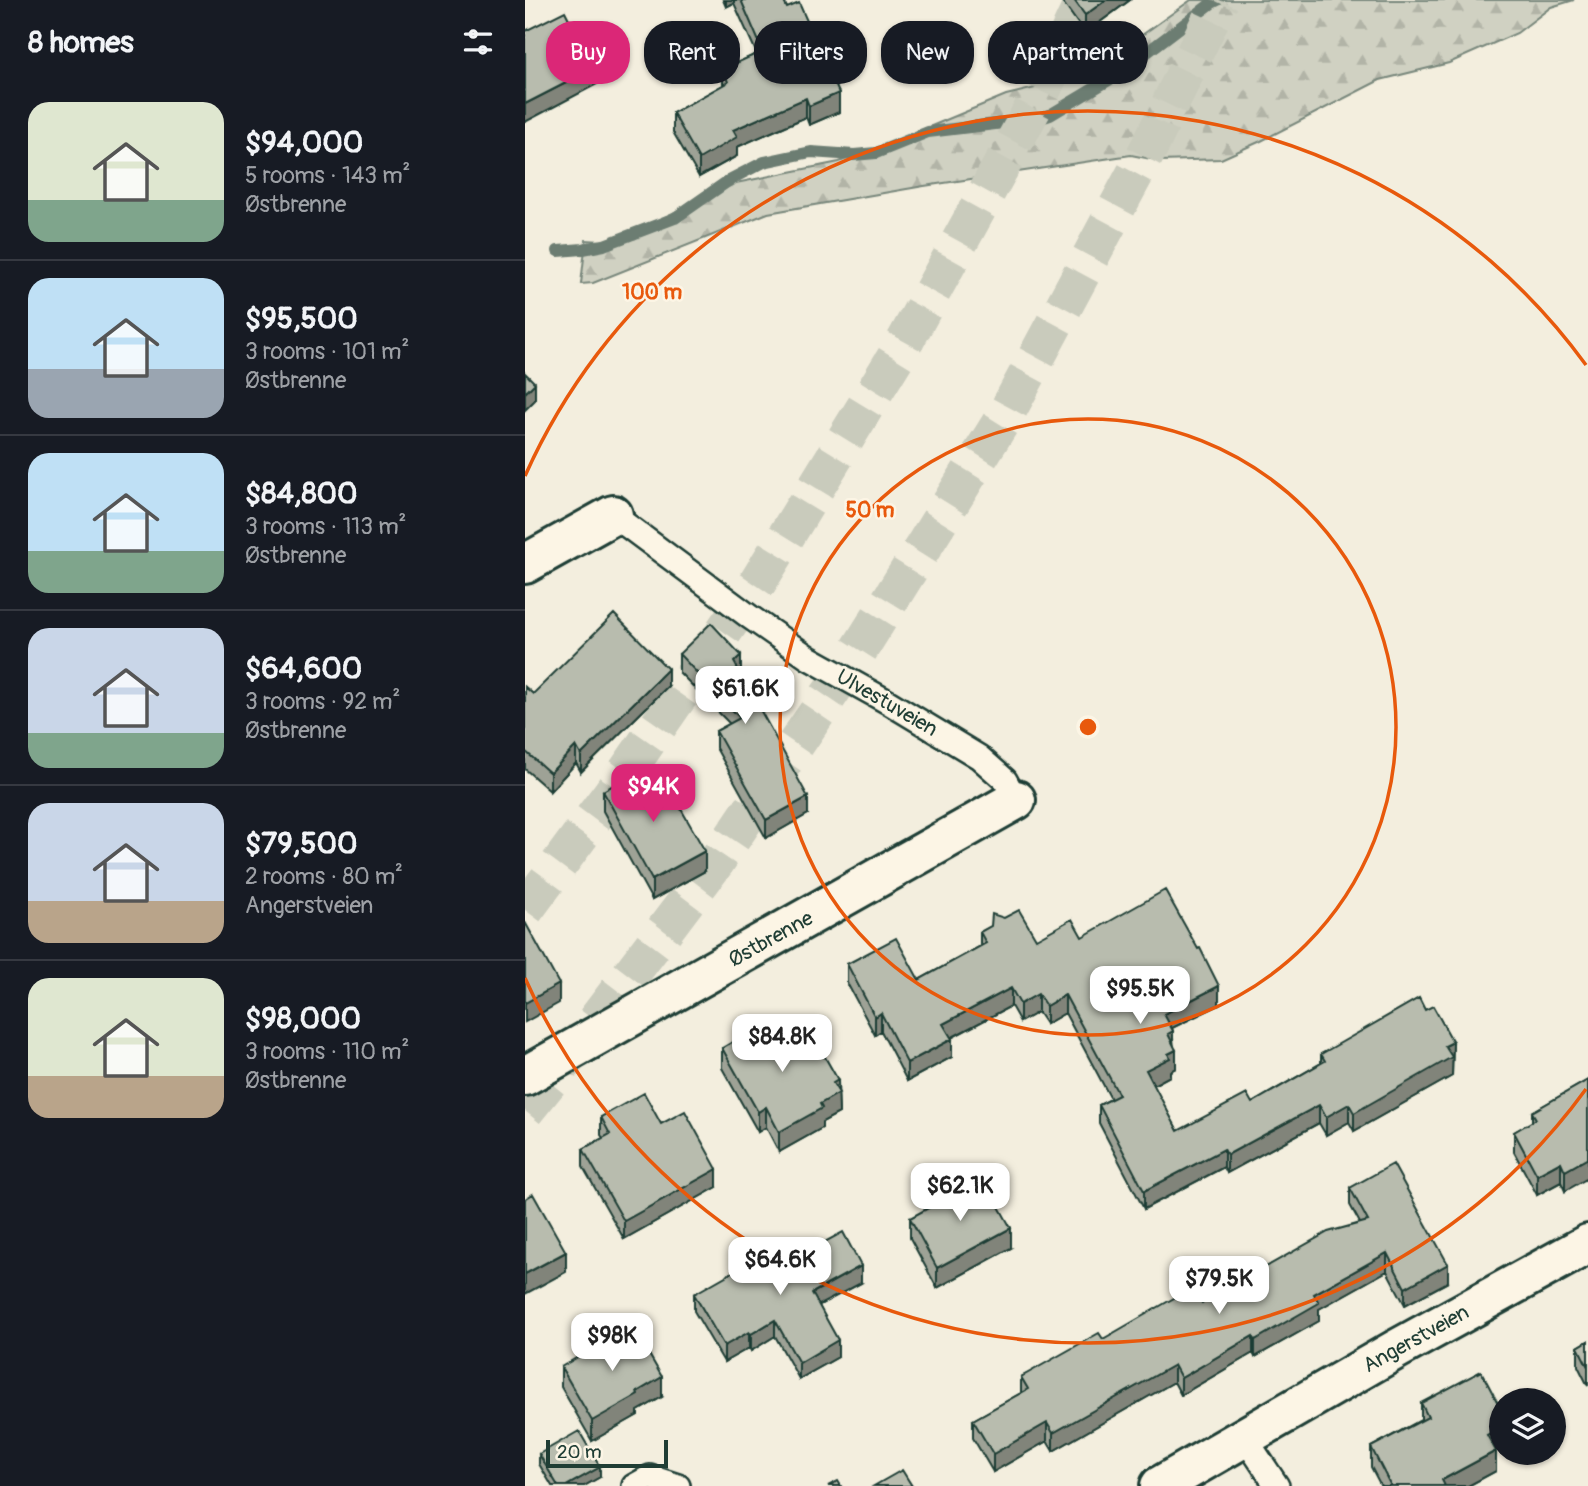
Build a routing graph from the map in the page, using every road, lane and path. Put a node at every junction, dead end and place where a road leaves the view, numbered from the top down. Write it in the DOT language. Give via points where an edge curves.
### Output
graph roads {
  1 [pos="613,514"];
  2 [pos="525,564"];
  3 [pos="1016,800"];
  4 [pos="525,1076"];
  5 [pos="1588,1244"];
  6 [pos="1245,1438"];
  7 [pos="634,1486"];
  8 [pos="678,1486"];
  9 [pos="1160,1486"];
  10 [pos="1277,1486"];
  1 -- 2 [label="street"];
  1 -- 3 [label="lane, Ulvestuveien" via="809,658 979,757 1005,780"];
  3 -- 4 [label="street, Østbrenne"];
  5 -- 6 [label="street, Angerstveien"];
  6 -- 9 [label="street, Angerstveien"];
  6 -- 10 [label="lane"];
  7 -- 8 [label="lane" via="650,1477"];
}
